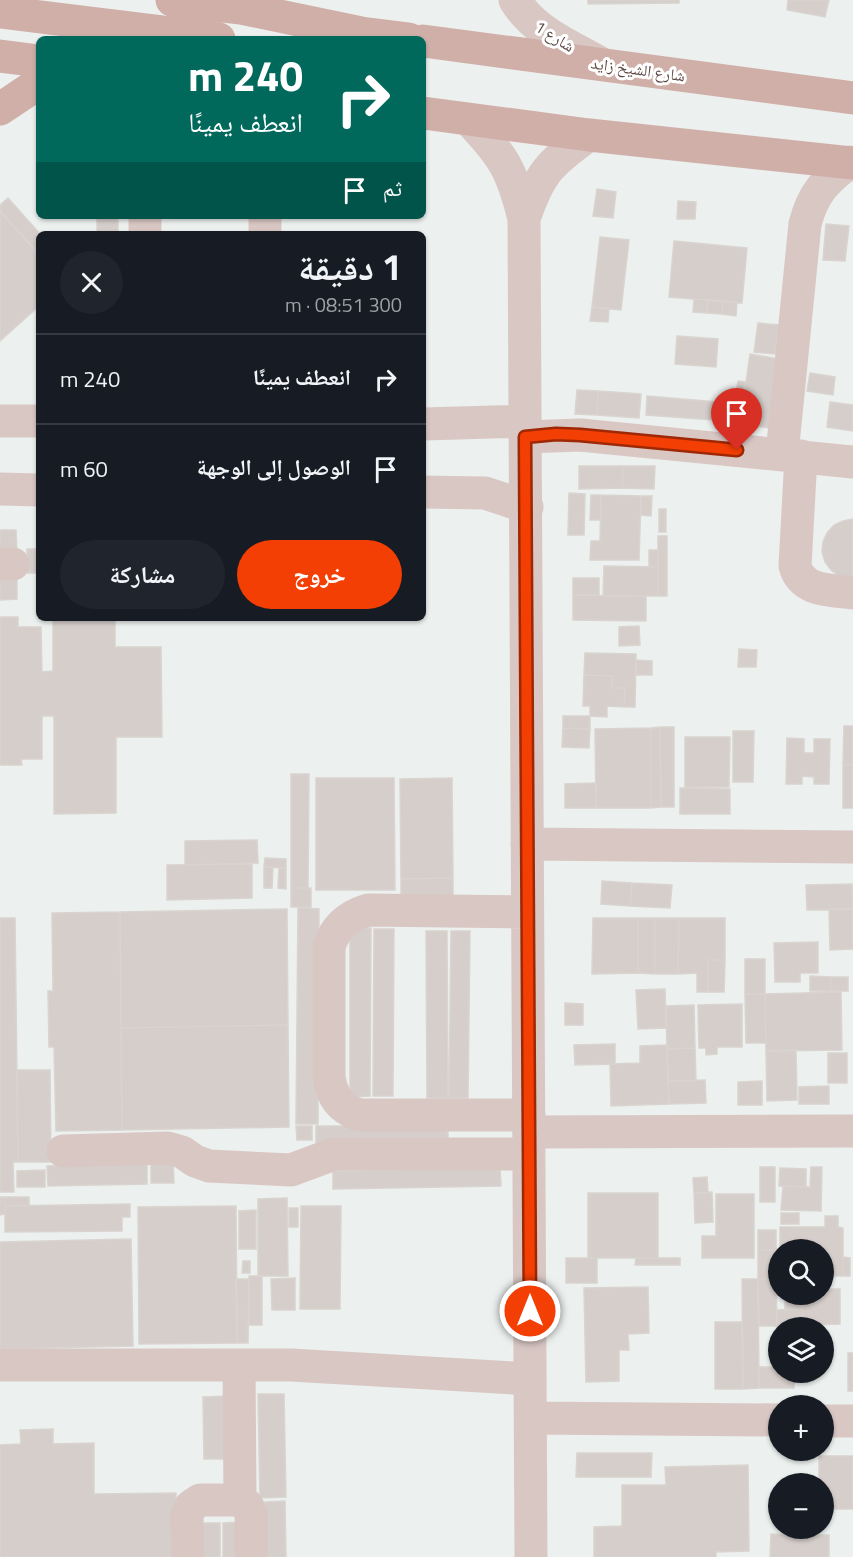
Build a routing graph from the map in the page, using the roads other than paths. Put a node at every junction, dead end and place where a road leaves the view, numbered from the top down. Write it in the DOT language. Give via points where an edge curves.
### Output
graph roads {
  1 [pos="172,0"];
  2 [pos="515,0"];
  3 [pos="241,4"];
  4 [pos="0,12"];
  5 [pos="361,33"];
  6 [pos="195,36"];
  7 [pos="329,36"];
  8 [pos="384,36"];
  9 [pos="426,41"];
  10 [pos="0,56"];
  11 [pos="36,62"];
  12 [pos="602,64"];
  13 [pos="36,85"];
  14 [pos="853,98"];
  15 [pos="0,109"];
  16 [pos="426,113"];
  17 [pos="469,120"];
  18 [pos="589,135"];
  19 [pos="851,162"];
  20 [pos="524,219"];
  21 [pos="0,421"];
  22 [pos="36,421"];
  23 [pos="426,424"];
  24 [pos="525,429"];
  25 [pos="792,455"];
  26 [pos="853,462"];
  27 [pos="0,489"];
  28 [pos="36,490"];
  29 [pos="426,492"];
  30 [pos="527,507"];
  31 [pos="853,593"];
  32 [pos="527,844"];
  33 [pos="853,847"];
  34 [pos="527,912"];
  35 [pos="853,1131"];
  36 [pos="529,1134"];
  37 [pos="63,1151"];
  38 [pos="0,1365"];
  39 [pos="239,1365"];
  40 [pos="530,1378"];
  41 [pos="531,1418"];
  42 [pos="768,1420"];
  43 [pos="834,1421"];
  44 [pos="853,1421"];
  45 [pos="240,1500"];
  46 [pos="188,1557"];
  47 [pos="251,1557"];
  48 [pos="531,1557"];
  1 -- 3 [label="main road"];
  2 -- 12 [label="street, شارع 1" via="539,28"];
  3 -- 5 [label="main road"];
  4 -- 6 [label="main road"];
  5 -- 7 [label="main road"];
  5 -- 8 [label="main road"];
  9 -- 12 [label="main road, شارع الشيخ زايد"];
  10 -- 11 [label="main road"];
  12 -- 14 [label="main road, شارع الشيخ زايد"];
  13 -- 15 [label="main road"];
  16 -- 17 [label="main road"];
  17 -- 18 [label="main road"];
  17 -- 20 [label="street" via="505,162"];
  18 -- 19 [label="main road"];
  18 -- 20 [label="street" via="547,170 534,190"];
  19 -- 25 [label="street" via="822,186 805,224"];
  20 -- 24 [label="street"];
  21 -- 22 [label="street"];
  23 -- 24 [label="street"];
  24 -- 25 [label="street"];
  24 -- 30 [label="street"];
  25 -- 26 [label="street"];
  25 -- 31 [label="street" via="797,572 814,588"];
  27 -- 28 [label="street"];
  29 -- 30 [label="street" via="485,493"];
  30 -- 32 [label="street"];
  32 -- 33 [label="street"];
  32 -- 34 [label="street"];
  34 -- 36 [label="street"];
  34 -- 36 [label="street" via="368,910 342,922 329,947 329,1077 335,1098 342,1107 358,1115"];
  35 -- 36 [label="street"];
  36 -- 37 [label="street" via="334,1154 291,1170 209,1166 168,1148"];
  36 -- 40 [label="street"];
  38 -- 39 [label="street"];
  39 -- 40 [label="street"];
  39 -- 45 [label="street"];
  40 -- 41 [label="street"];
  41 -- 42 [label="street"];
  41 -- 48 [label="street"];
  43 -- 44 [label="street"];
  45 -- 46 [label="street" via="200,1500 191,1506"];
  45 -- 47 [label="street" via="251,1513"];
}
